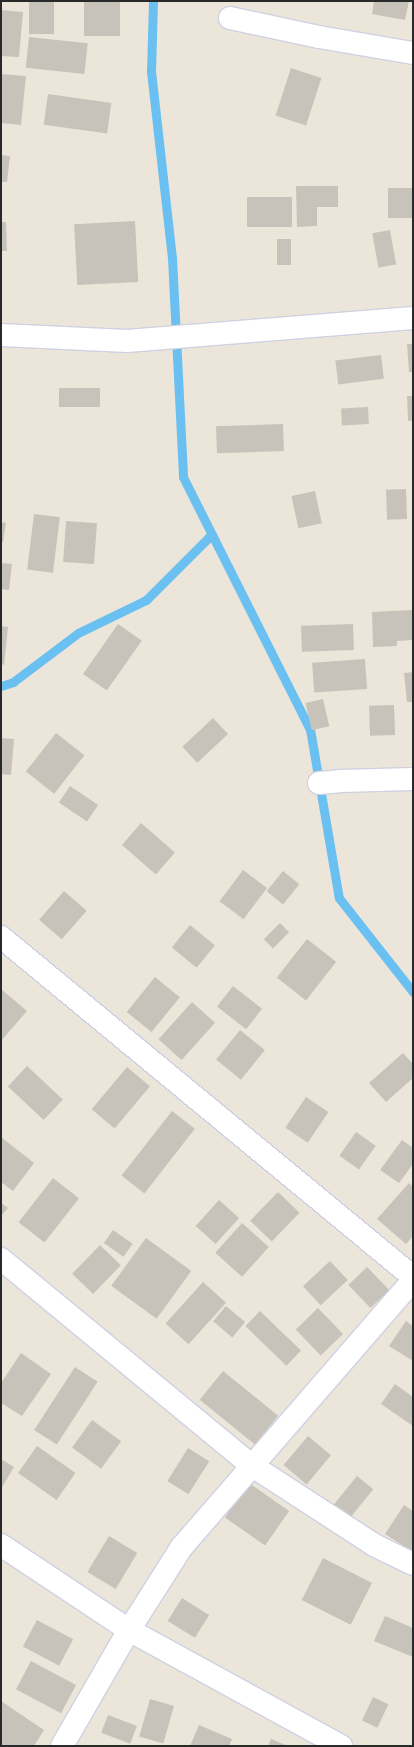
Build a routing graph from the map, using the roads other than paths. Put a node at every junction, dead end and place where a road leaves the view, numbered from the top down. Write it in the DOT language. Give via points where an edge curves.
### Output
graph roads {
  1 [pos="230,18"];
  2 [pos="413,53"];
  3 [pos="413,318"];
  4 [pos="1,336"];
  5 [pos="413,779"];
  6 [pos="320,783"];
  7 [pos="1,937"];
  8 [pos="1,1259"];
  9 [pos="413,1276"];
  10 [pos="413,1280"];
  11 [pos="251,1466"];
  12 [pos="1,1545"];
  13 [pos="413,1564"];
  14 [pos="129,1630"];
  15 [pos="62,1746"];
  16 [pos="341,1746"];
  1 -- 2 [label="street"];
  3 -- 4 [label="street" via="127,341"];
  5 -- 6 [label="street"];
  7 -- 9 [label="street"];
  8 -- 11 [label="street"];
  10 -- 11 [label="street"];
  11 -- 13 [label="street" via="374,1544"];
  11 -- 14 [label="street" via="182,1548"];
  12 -- 14 [label="street"];
  14 -- 15 [label="street"];
  14 -- 16 [label="street"];
}
